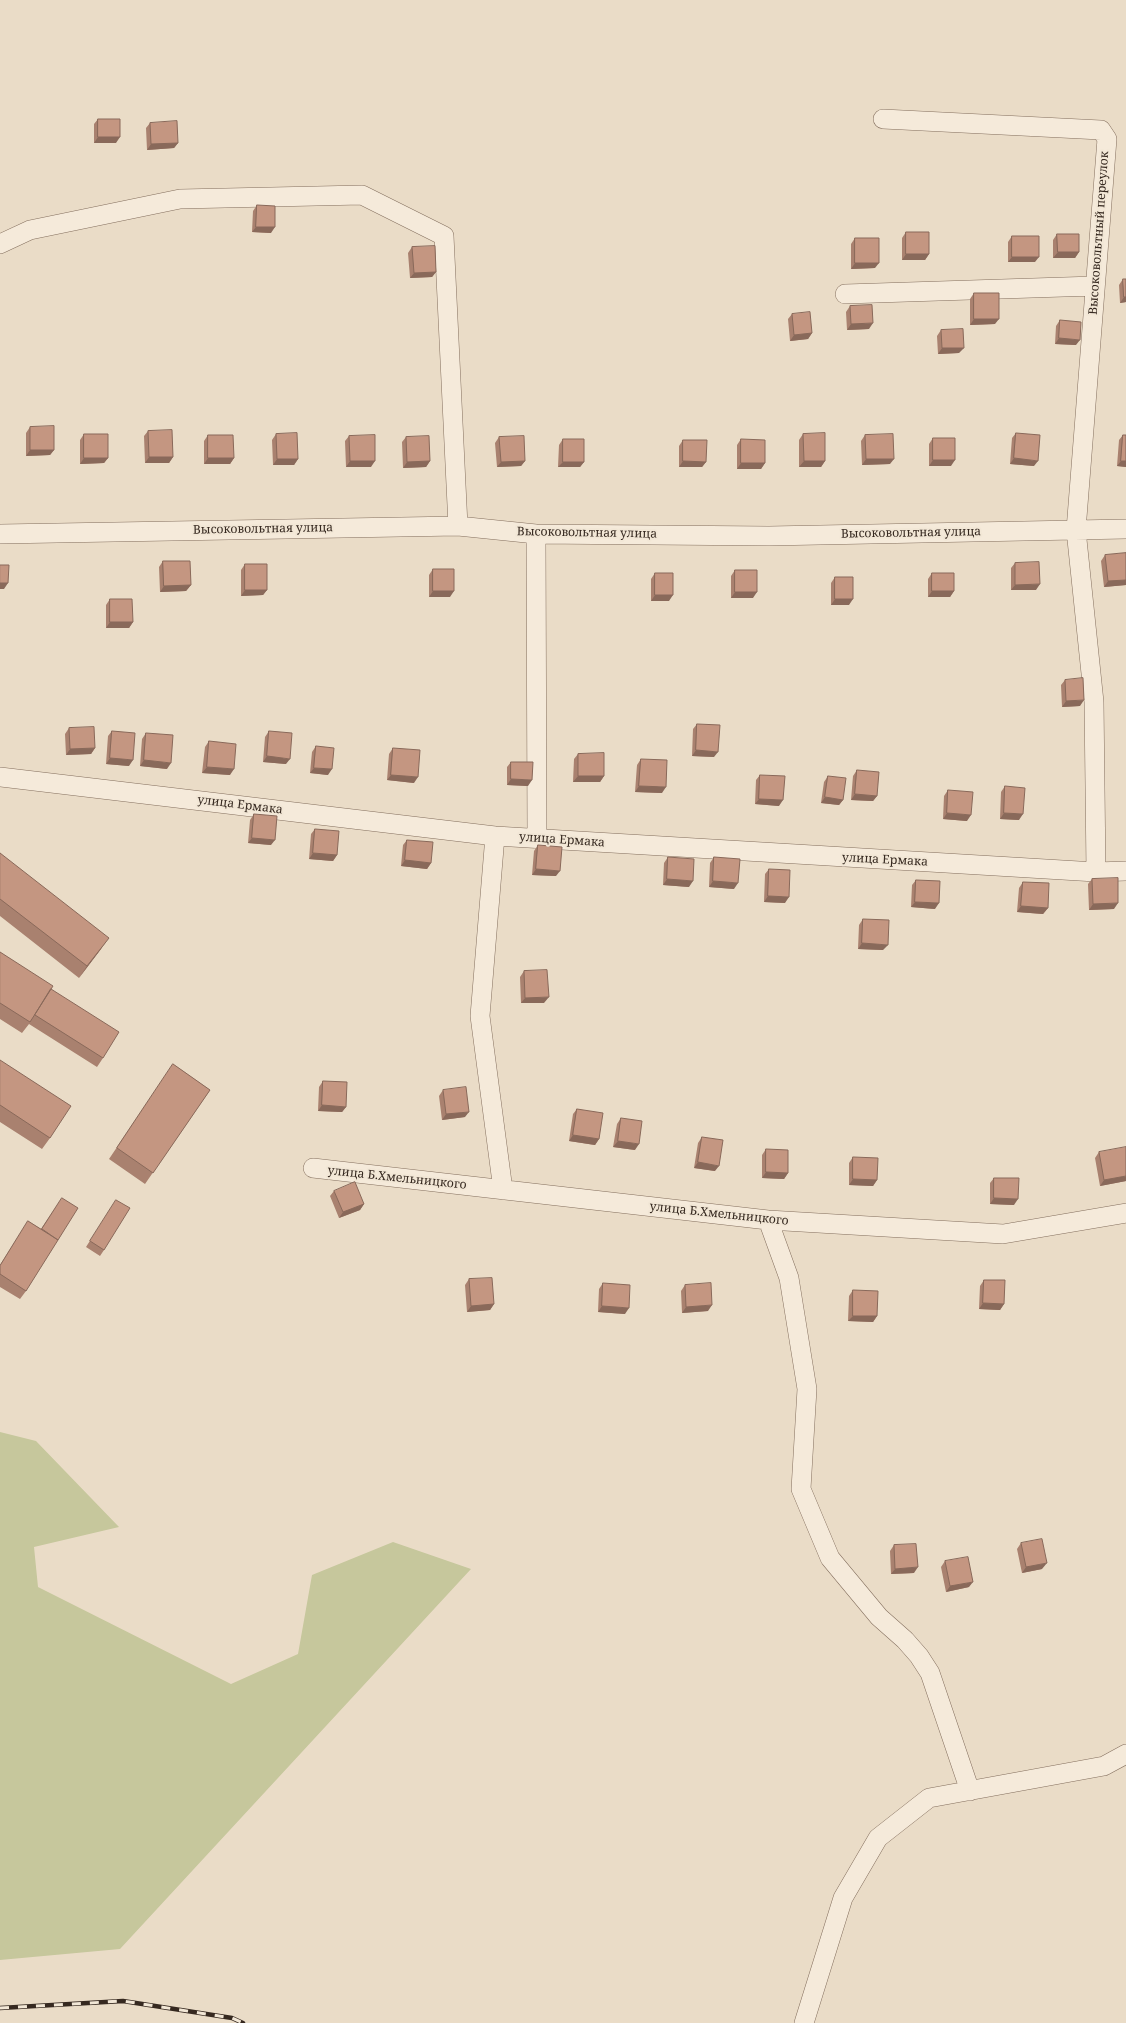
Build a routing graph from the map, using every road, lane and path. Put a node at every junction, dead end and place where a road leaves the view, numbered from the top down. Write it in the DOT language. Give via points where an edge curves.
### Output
graph roads {
  1 [pos="884,119"];
  2 [pos="0,244"];
  3 [pos="1095,286"];
  4 [pos="845,294"];
  5 [pos="458,526"];
  6 [pos="1126,529"];
  7 [pos="1076,530"];
  8 [pos="0,534"];
  9 [pos="536,534"];
  10 [pos="0,777"];
  11 [pos="495,836"];
  12 [pos="537,838"];
  13 [pos="1126,871"];
  14 [pos="1096,872"];
  15 [pos="312,1168"];
  16 [pos="503,1190"];
  17 [pos="1126,1213"];
  18 [pos="768,1220"];
  19 [pos="1126,1754"];
  20 [pos="970,1791"];
  21 [pos="804,2023"];
  1 -- 3 [label="street, Высоковольтный переулок" via="1101,130 1107,139"];
  2 -- 5 [label="street" via="30,230 180,199 362,195 444,236"];
  3 -- 4 [label="street"];
  3 -- 7 [label="street, Высоковольтный переулок"];
  5 -- 8 [label="street, Высоковольтная улица"];
  5 -- 9 [label="street, Высоковольтная улица"];
  6 -- 7 [label="street, Высоковольтная улица"];
  7 -- 9 [label="street, Высоковольтная улица" via="769,536"];
  7 -- 14 [label="street, Высоковольтный переулок" via="1094,702"];
  9 -- 12 [label="street"];
  10 -- 11 [label="street, улица Ермака"];
  11 -- 12 [label="street, улица Ермака"];
  11 -- 16 [label="street" via="480,1016"];
  12 -- 14 [label="street, улица Ермака"];
  13 -- 14 [label="street, улица Ермака"];
  15 -- 16 [label="street, улица Б.Хмельницкого"];
  16 -- 18 [label="street, улица Б.Хмельницкого"];
  17 -- 18 [label="street, улица Б.Хмельницкого" via="1003,1234"];
  18 -- 20 [label="street" via="789,1278 807,1389 801,1489 830,1558 879,1617 920,1656"];
  19 -- 20 [label="street" via="1104,1766"];
  20 -- 21 [label="street" via="929,1798 878,1838 843,1898"];
}
